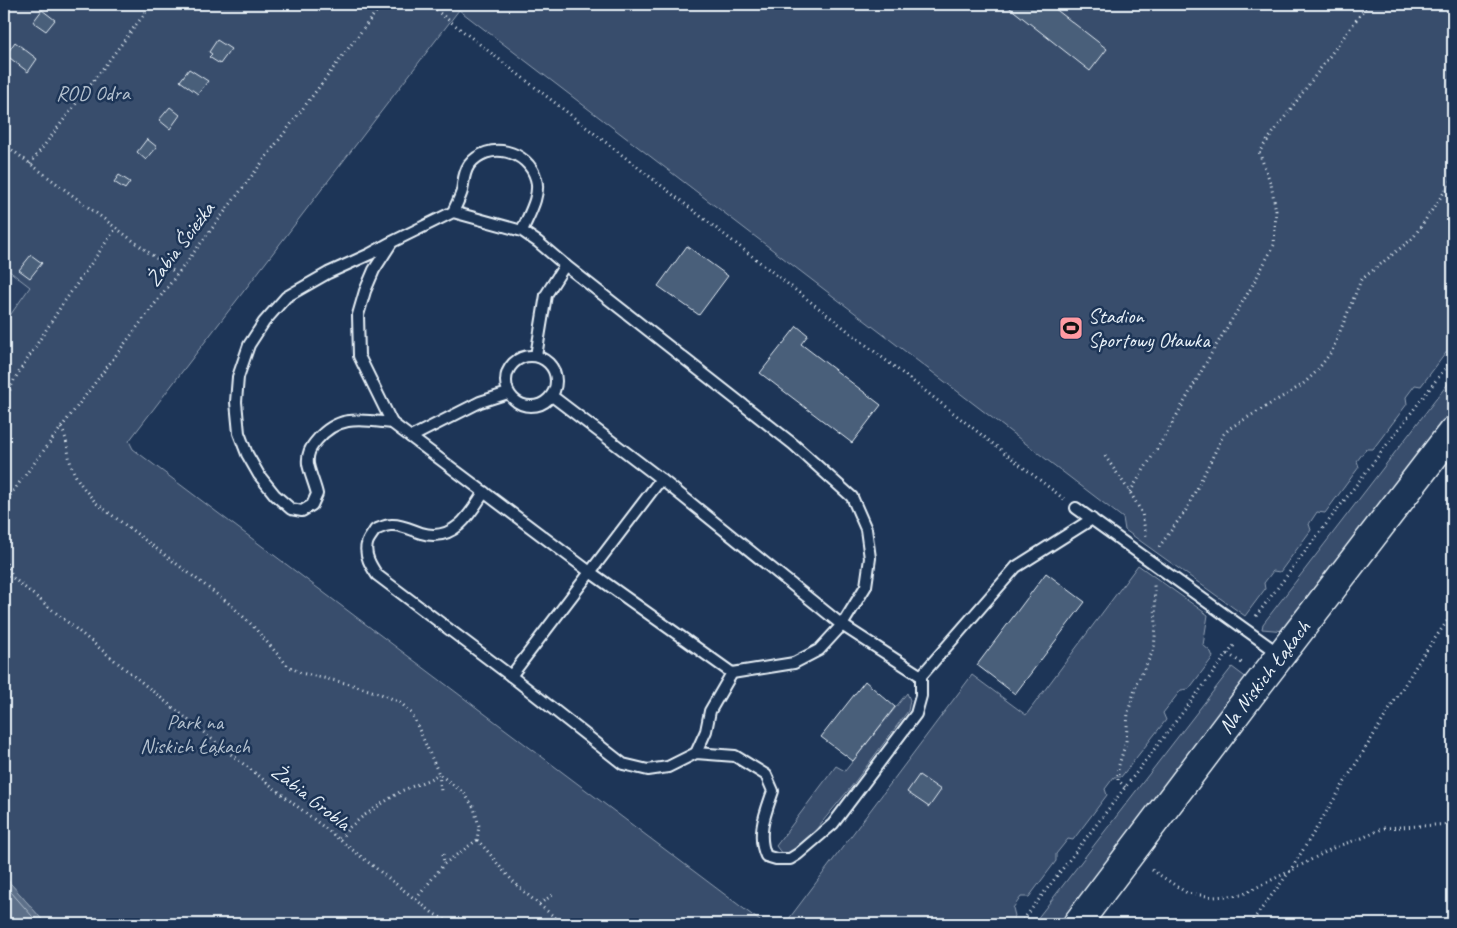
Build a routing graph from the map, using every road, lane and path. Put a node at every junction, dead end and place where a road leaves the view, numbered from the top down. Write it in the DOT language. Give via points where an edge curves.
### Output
graph roads {
  1 [pos="152,4"];
  2 [pos="382,4"];
  3 [pos="428,4"];
  4 [pos="1368,4"];
  5 [pos="4,144"];
  6 [pos="30,164"];
  7 [pos="1453,179"];
  8 [pos="453,212"];
  9 [pos="116,228"];
  10 [pos="522,231"];
  11 [pos="392,242"];
  12 [pos="565,264"];
  13 [pos="176,273"];
  14 [pos="536,356"];
  15 [pos="508,393"];
  16 [pos="552,396"];
  17 [pos="4,404"];
  18 [pos="392,423"];
  19 [pos="61,428"];
  20 [pos="1453,431"];
  21 [pos="411,437"];
  22 [pos="1105,456"];
  23 [pos="661,479"];
  24 [pos="484,492"];
  25 [pos="1130,492"];
  26 [pos="4,503"];
  27 [pos="1076,508"];
  28 [pos="1092,519"];
  29 [pos="4,559"];
  30 [pos="1149,560"];
  31 [pos="590,572"];
  32 [pos="4,574"];
  33 [pos="13,578"];
  34 [pos="1453,612"];
  35 [pos="842,625"];
  36 [pos="1281,655"];
  37 [pos="732,673"];
  38 [pos="511,676"];
  39 [pos="922,676"];
  40 [pos="696,753"];
  41 [pos="439,774"];
  42 [pos="1125,788"];
  43 [pos="441,791"];
  44 [pos="1453,824"];
  45 [pos="340,840"];
  46 [pos="477,840"];
  47 [pos="1130,853"];
  48 [pos="443,854"];
  49 [pos="444,864"];
  50 [pos="1290,871"];
  51 [pos="554,894"];
  52 [pos="416,899"];
  53 [pos="539,904"];
  54 [pos="585,918"];
  55 [pos="453,924"];
  56 [pos="563,924"];
  57 [pos="584,924"];
  58 [pos="1077,924"];
  59 [pos="1250,924"];
  1 -- 6 [label="path"];
  2 -- 13 [label="path, Żabia Ścieżka"];
  3 -- 27 [label="path"];
  4 -- 25 [label="path" via="1259,152 1272,184 1276,211 1274,245 1252,288"];
  5 -- 6 [label="path"];
  6 -- 9 [label="path"];
  7 -- 30 [label="path" via="1414,238 1361,280 1332,351 1316,372 1302,386 1224,434 1186,510"];
  8 -- 10 [label="lane"];
  8 -- 10 [label="lane" via="463,176 470,164 490,151 508,151 528,164 536,180 537,193"];
  8 -- 11 [label="lane"];
  9 -- 13 [label="path"];
  9 -- 17 [label="path" via="14,380"];
  10 -- 12 [label="lane"];
  11 -- 18 [label="lane" via="374,270 358,315 359,356"];
  11 -- 18 [label="lane" via="286,297 249,345 238,377 236,402 239,434 259,475 291,509 302,511 312,505 317,494 308,465 309,450 322,434 332,425 353,419"];
  12 -- 14 [label="lane" via="546,294"];
  12 -- 35 [label="lane" via="793,444 852,497 866,529 870,558 866,586"];
  13 -- 19 [label="path, Żabia Ścieżka"];
  14 -- 15 [label="lane" via="520,359 508,370"];
  14 -- 16 [label="lane" via="553,369 556,382"];
  15 -- 16 [label="lane" via="513,400 526,406 543,403"];
  15 -- 21 [label="lane" via="480,402"];
  16 -- 23 [label="lane"];
  18 -- 21 [label="lane"];
  19 -- 26 [label="path, Żabia Ścieżka"];
  19 -- 41 [label="path" via="73,471 96,503 231,605 288,666 301,673 350,684 400,702 412,714"];
  20 -- 36 [label="street, Na Niskich Łąkach"];
  21 -- 24 [label="lane"];
  22 -- 25 [label="path"];
  23 -- 31 [label="lane"];
  23 -- 35 [label="lane"];
  24 -- 31 [label="lane"];
  24 -- 38 [label="lane" via="470,515 457,528 440,536 391,525 376,530 366,544 367,556 377,575"];
  25 -- 30 [label="path" via="1142,513"];
  27 -- 28 [label="lane"];
  28 -- 30 [label="lane"];
  28 -- 39 [label="lane" via="1016,567"];
  29 -- 33 [label="path, Żabia Grobla"];
  30 -- 36 [label="lane"];
  30 -- 42 [label="path" via="1155,600 1154,649 1137,683 1128,712 1126,742 1118,768 1118,780"];
  31 -- 37 [label="lane"];
  31 -- 38 [label="lane"];
  32 -- 33 [label="path, Żabia Grobla"];
  33 -- 45 [label="path, Żabia Grobla"];
  34 -- 50 [label="path" via="1420,658"];
  35 -- 37 [label="lane" via="819,650 794,663"];
  35 -- 39 [label="lane"];
  36 -- 47 [label="street, Na Niskich Łąkach"];
  37 -- 40 [label="lane" via="710,711 706,732"];
  38 -- 40 [label="lane" via="623,764 648,770 668,767"];
  39 -- 40 [label="lane" via="916,714 833,824 790,859 766,856 762,846 763,821 773,791 766,775 734,756"];
  41 -- 43 [label="path"];
  41 -- 45 [label="path" via="401,791 362,817"];
  41 -- 46 [label="path" via="466,794 479,826"];
  44 -- 50 [label="path" via="1384,828 1335,847"];
  45 -- 52 [label="path, Żabia Grobla"];
  46 -- 49 [label="path"];
  46 -- 53 [label="path" via="508,877"];
  47 -- 50 [label="path" via="1187,893 1214,897 1240,894"];
  47 -- 58 [label="street, Na Niskich Łąkach"];
  48 -- 49 [label="path"];
  49 -- 52 [label="path"];
  50 -- 59 [label="path"];
  51 -- 53 [label="path"];
  52 -- 55 [label="path, Żabia Grobla"];
  53 -- 56 [label="path"];
  54 -- 57 [label="path"];
}
